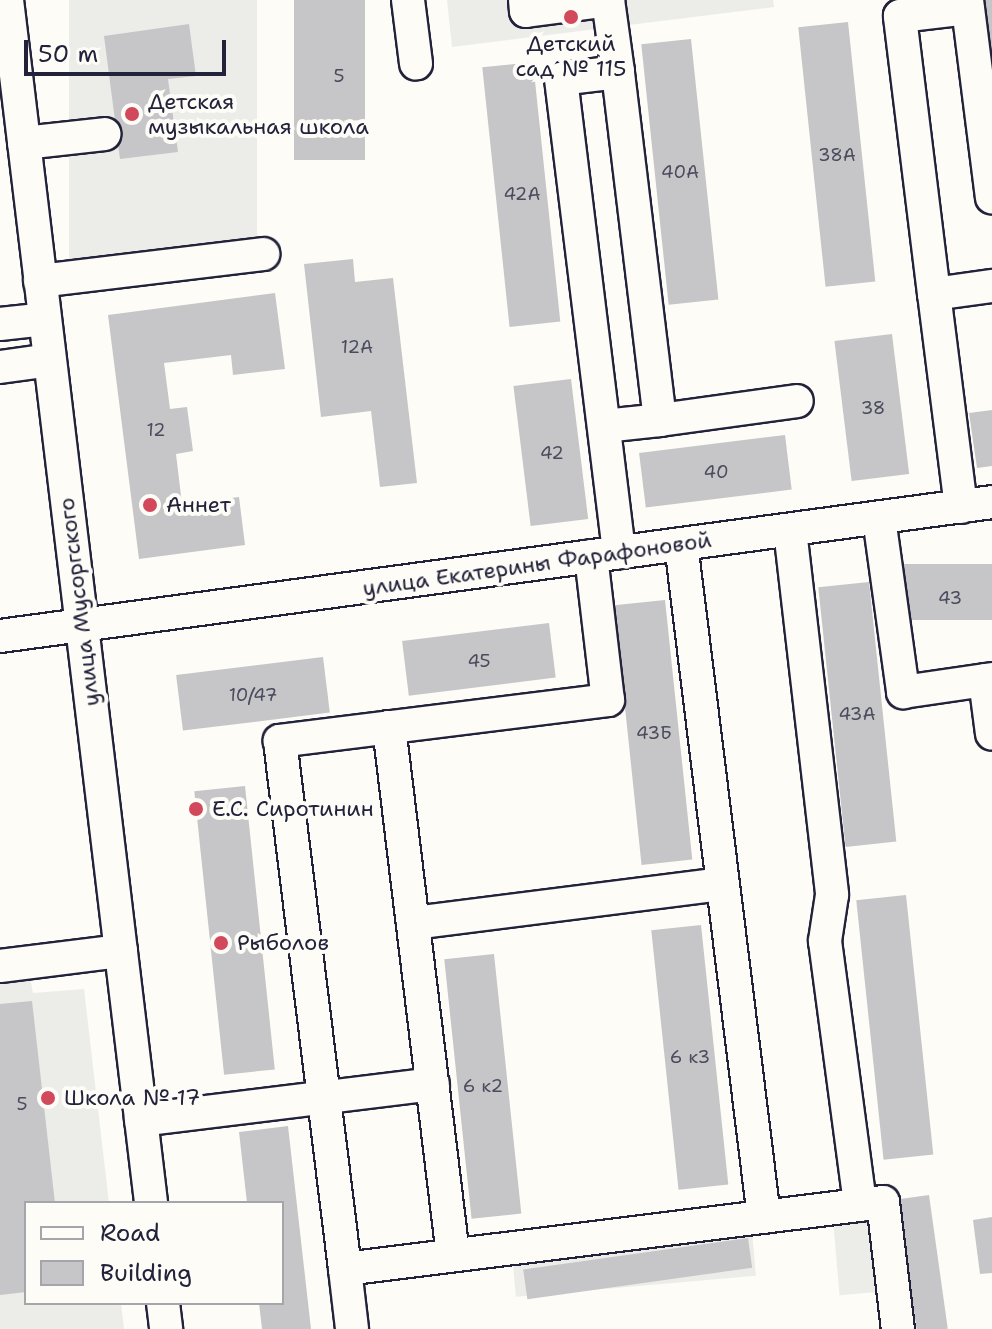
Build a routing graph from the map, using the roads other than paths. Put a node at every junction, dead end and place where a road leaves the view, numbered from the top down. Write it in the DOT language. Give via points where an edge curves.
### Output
graph roads {
  1 [pos="7,0"];
  2 [pos="408,0"];
  3 [pos="525,0"];
  4 [pos="608,0"];
  5 [pos="968,4"];
  6 [pos="416,63"];
  7 [pos="618,72"];
  8 [pos="105,134"];
  9 [pos="24,143"];
  10 [pos="992,197"];
  11 [pos="263,254"];
  12 [pos="40,281"];
  13 [pos="992,286"];
  14 [pos="934,294"];
  15 [pos="45,319"];
  16 [pos="0,324"];
  17 [pos="50,360"];
  18 [pos="0,367"];
  19 [pos="797,401"];
  20 [pos="660,420"];
  21 [pos="604,426"];
  22 [pos="976,504"];
  23 [pos="879,518"];
  24 [pos="790,530"];
  25 [pos="681,544"];
  26 [pos="605,554"];
  27 [pos="82,625"];
  28 [pos="0,636"];
  29 [pos="988,680"];
  30 [pos="389,727"];
  31 [pos="992,734"];
  32 [pos="723,884"];
  33 [pos="413,923"];
  34 [pos="121,951"];
  35 [pos="0,966"];
  36 [pos="433,1084"];
  37 [pos="324,1098"];
  38 [pos="141,1120"];
  39 [pos="151,1201"];
  40 [pos="860,1205"];
  41 [pos="764,1217"];
  42 [pos="453,1255"];
  43 [pos="345,1269"];
  44 [pos="163,1305"];
  45 [pos="166,1329"];
  46 [pos="352,1329"];
  47 [pos="898,1329"];
  1 -- 9 [label="street, улица Мусоргского"];
  2 -- 6 [label="street"];
  3 -- 4 [label="street" via="526,11"];
  4 -- 7 [label="street"];
  5 -- 10 [label="street"];
  5 -- 14 [label="street" via="900,16"];
  7 -- 20 [label="street"];
  7 -- 21 [label="street" via="561,79"];
  8 -- 9 [label="street"];
  9 -- 12 [label="street, улица Мусоргского"];
  11 -- 12 [label="street"];
  12 -- 15 [label="street, улица Мусоргского"];
  13 -- 14 [label="street"];
  14 -- 22 [label="street"];
  15 -- 16 [label="street"];
  15 -- 17 [label="street, улица Мусоргского"];
  17 -- 18 [label="street"];
  17 -- 27 [label="street, улица Мусоргского"];
  19 -- 20 [label="street"];
  20 -- 21 [label="street"];
  21 -- 26 [label="street"];
  22 -- 23 [label="street, улица Екатерины Фарафоновой"];
  23 -- 24 [label="street, улица Екатерины Фарафоновой"];
  23 -- 29 [label="street" via="903,692"];
  24 -- 25 [label="street, улица Екатерины Фарафоновой"];
  24 -- 40 [label="street" via="832,895 825,941"];
  25 -- 26 [label="street, улица Екатерины Фарафоновой"];
  25 -- 32 [label="street"];
  26 -- 27 [label="street, улица Екатерины Фарафоновой"];
  26 -- 30 [label="street" via="608,700"];
  27 -- 28 [label="street, улица Екатерины Фарафоновой"];
  27 -- 34 [label="street, улица Мусоргского"];
  29 -- 31 [label="street"];
  30 -- 33 [label="street"];
  30 -- 37 [label="street" via="280,741"];
  32 -- 33 [label="street"];
  32 -- 41 [label="street"];
  33 -- 36 [label="street"];
  34 -- 35 [label="street"];
  34 -- 38 [label="street, улица Мусоргского"];
  36 -- 37 [label="street"];
  36 -- 42 [label="street"];
  37 -- 38 [label="street"];
  37 -- 43 [label="street"];
  38 -- 39 [label="street, улица Мусоргского"];
  40 -- 41 [label="street"];
  40 -- 47 [label="street" via="883,1202"];
  41 -- 42 [label="street"];
  42 -- 43 [label="street"];
  43 -- 46 [label="street"];
  44 -- 45 [label="street"];
}
